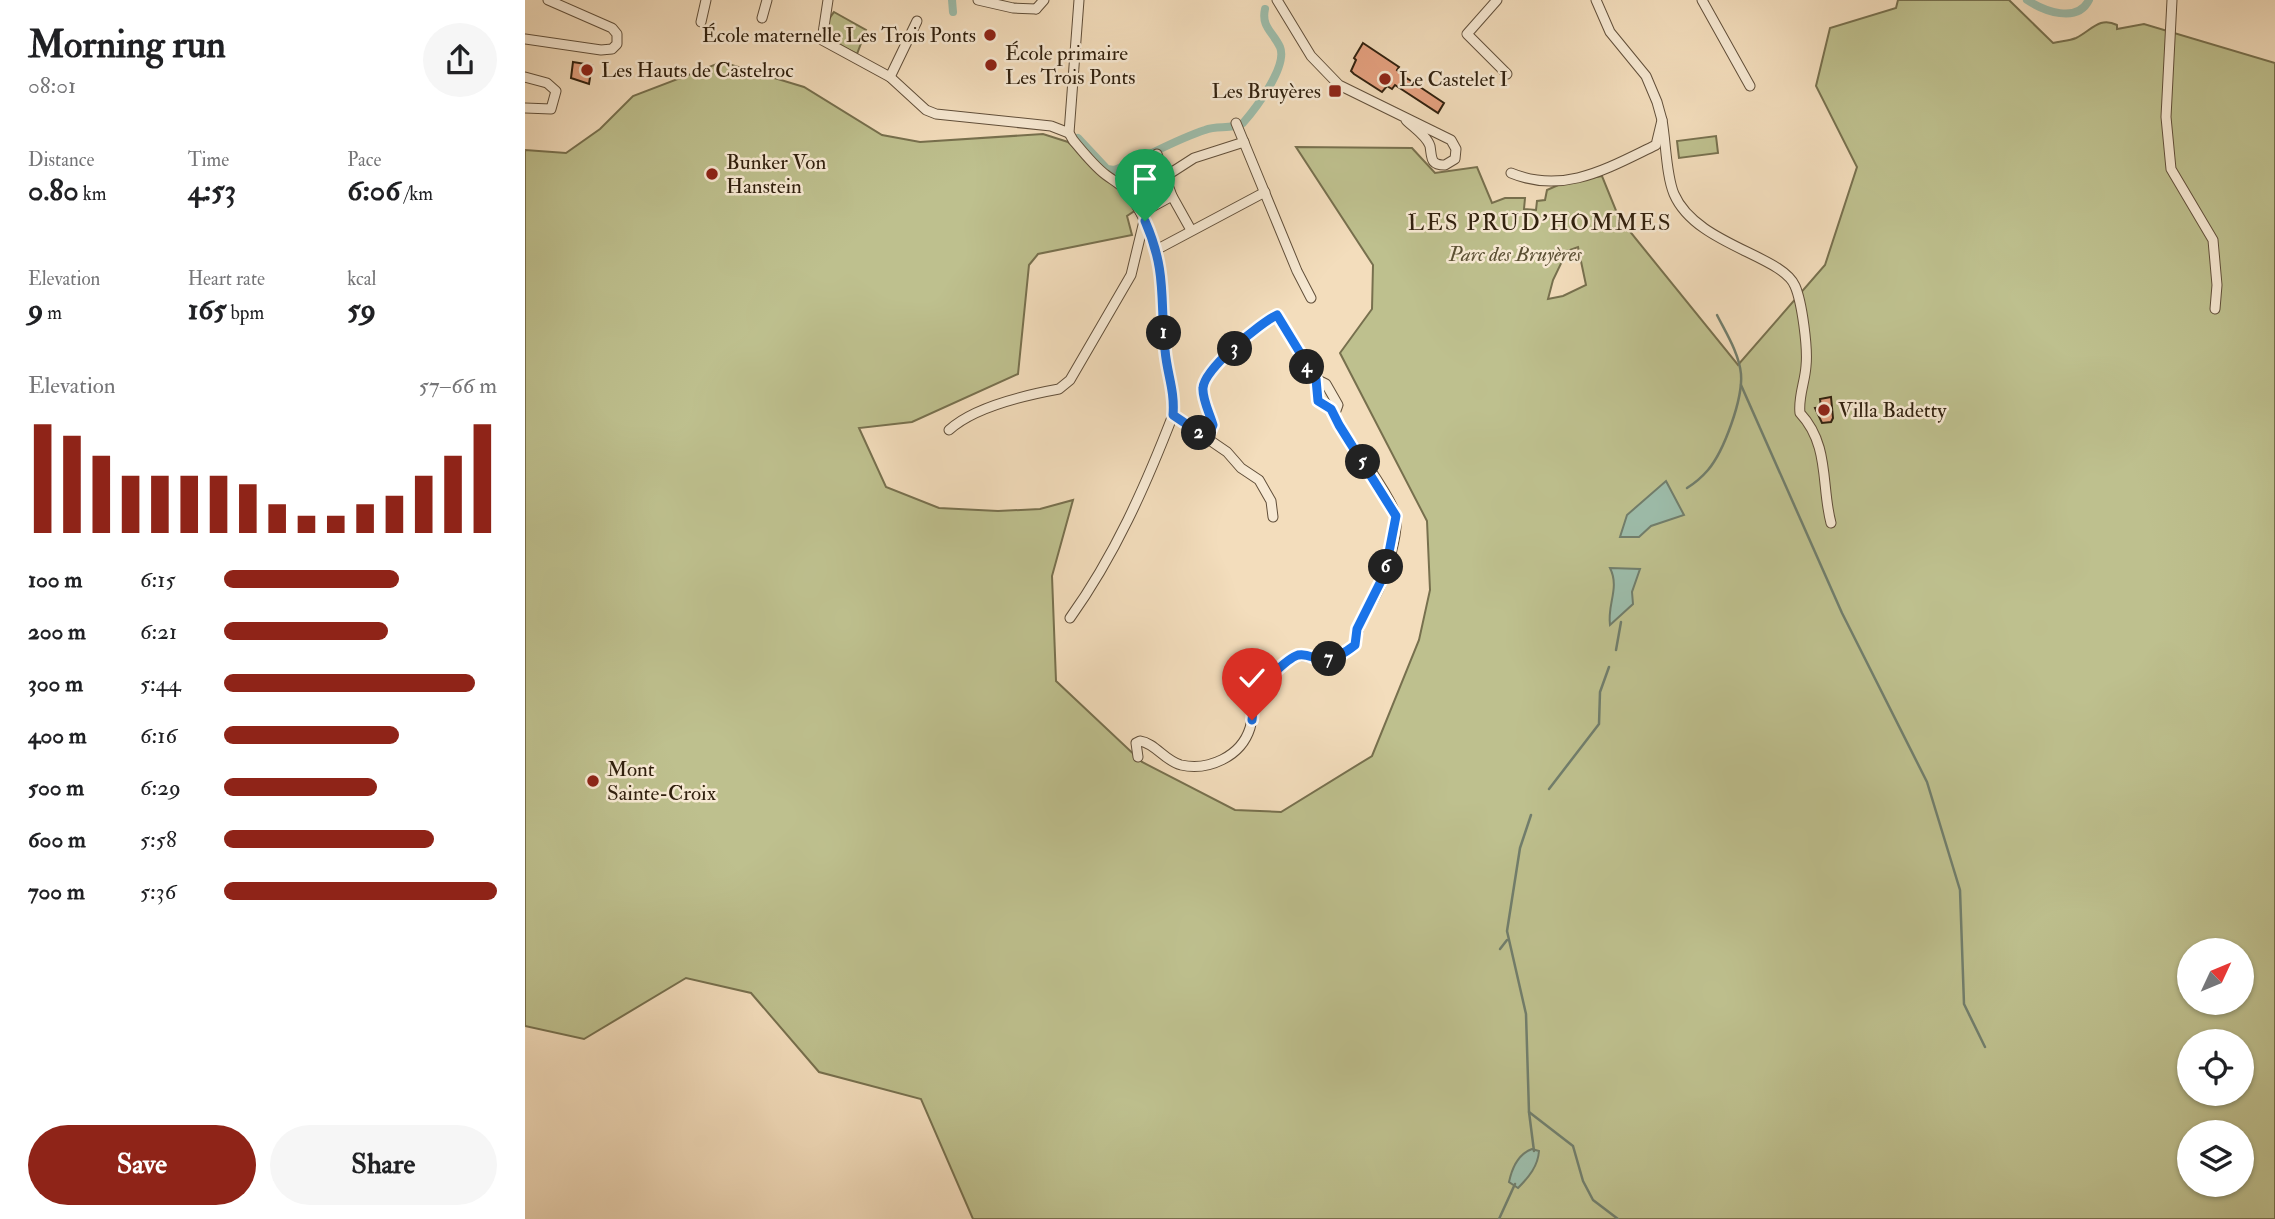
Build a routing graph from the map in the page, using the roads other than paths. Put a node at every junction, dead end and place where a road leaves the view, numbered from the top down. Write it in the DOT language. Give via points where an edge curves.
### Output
graph roads {
  1 [pos="548,0"];
  2 [pos="706,0"];
  3 [pos="767,0"];
  4 [pos="828,0"];
  5 [pos="978,0"];
  6 [pos="1044,0"];
  7 [pos="1079,0"];
  8 [pos="1277,0"];
  9 [pos="1497,0"];
  10 [pos="1596,0"];
  11 [pos="1702,0"];
  12 [pos="2172,0"];
  13 [pos="1036,5"];
  14 [pos="762,18"];
  15 [pos="917,21"];
  16 [pos="701,22"];
  17 [pos="525,39"];
  18 [pos="1507,74"];
  19 [pos="525,77"];
  20 [pos="890,77"];
  21 [pos="1750,86"];
  22 [pos="525,108"];
  23 [pos="1406,120"];
  24 [pos="1662,120"];
  25 [pos="1237,126"];
  26 [pos="1069,133"];
  27 [pos="1441,138"];
  28 [pos="1244,142"];
  29 [pos="1430,146"];
  30 [pos="1157,155"];
  31 [pos="1511,173"];
  32 [pos="1166,176"];
  33 [pos="1265,192"];
  34 [pos="1172,195"];
  35 [pos="1143,217"];
  36 [pos="1191,230"];
  37 [pos="1156,250"];
  38 [pos="1311,298"];
  39 [pos="2215,309"];
  40 [pos="1316,379"];
  41 [pos="1335,414"];
  42 [pos="1173,415"];
  43 [pos="949,430"];
  44 [pos="1207,438"];
  45 [pos="1273,517"];
  46 [pos="1831,523"];
  47 [pos="1070,618"];
  48 [pos="1138,757"];
  1 -- 17 [label="street" via="612,28 617,44 608,51"];
  2 -- 16 [label="street"];
  3 -- 14 [label="street"];
  4 -- 20 [label="street" via="823,40"];
  5 -- 13 [label="street" via="1013,8"];
  6 -- 13 [label="street"];
  7 -- 26 [label="street"];
  8 -- 23 [label="street" via="1328,76"];
  9 -- 18 [label="street" via="1467,34"];
  10 -- 24 [label="street" via="1610,32 1646,76"];
  11 -- 21 [label="street"];
  12 -- 39 [label="street" via="2165,117 2171,169 2213,240"];
  15 -- 20 [label="street"];
  19 -- 22 [label="street" via="547,83 556,92 551,108"];
  20 -- 26 [label="street" via="936,114 1023,122"];
  23 -- 27 [label="street"];
  23 -- 29 [label="street"];
  24 -- 31 [label="street" via="1656,145 1600,172 1552,182 1531,181"];
  24 -- 46 [label="street" via="1674,195 1689,215 1718,238 1790,276 1797,289 1807,351 1800,413 1814,431 1827,481"];
  25 -- 28 [label="street"];
  26 -- 35 [label="street" via="1105,174 1119,183"];
  27 -- 29 [label="street"];
  27 -- 29 [label="street" via="1451,140 1456,149 1450,163 1440,166 1433,162"];
  28 -- 32 [label="street" via="1194,158"];
  28 -- 33 [label="street"];
  30 -- 32 [label="street"];
  32 -- 34 [label="street"];
  33 -- 36 [label="street"];
  33 -- 38 [label="street"];
  34 -- 35 [label="street"];
  34 -- 36 [label="street"];
  35 -- 37 [label="street"];
  35 -- 43 [label="street" via="1131,275 1070,380 1059,389 967,417"];
  36 -- 37 [label="street"];
  37 -- 42 [label="street" via="1163,282"];
  40 -- 41 [label="street" via="1318,401"];
  40 -- 41 [label="street" via="1326,384 1338,405"];
  40 -- 44 [label="street" via="1277,315 1269,319 1205,377 1202,390 1213,425"];
  41 -- 48 [label="street" via="1396,516 1385,573 1357,629 1355,645 1329,659 1300,655 1290,659 1258,691 1249,732 1219,763 1182,765 1140,741 1136,743"];
  42 -- 44 [label="street"];
  42 -- 47 [label="street" via="1133,512"];
  44 -- 45 [label="street" via="1259,480 1271,501"];
}
